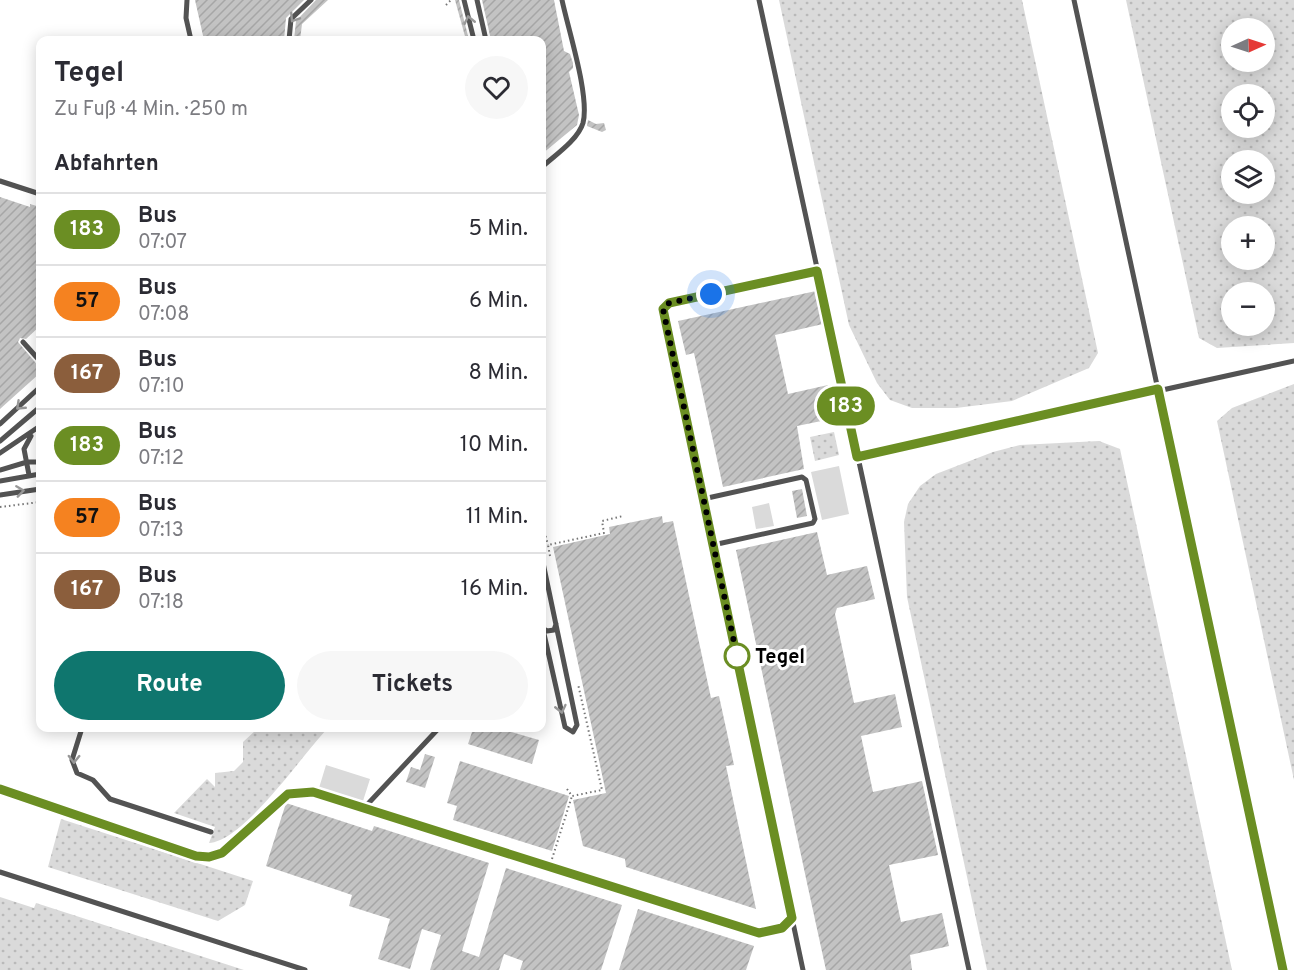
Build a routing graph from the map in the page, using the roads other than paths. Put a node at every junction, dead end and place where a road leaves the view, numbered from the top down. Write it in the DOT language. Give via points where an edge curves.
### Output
graph roads {
  1 [pos="187,0"];
  2 [pos="310,0"];
  3 [pos="464,0"];
  4 [pos="477,0"];
  5 [pos="562,0"];
  6 [pos="759,0"];
  7 [pos="1074,0"];
  8 [pos="190,36"];
  9 [pos="289,36"];
  10 [pos="473,36"];
  11 [pos="485,36"];
  12 [pos="546,163"];
  13 [pos="0,181"];
  14 [pos="36,193"];
  15 [pos="817,271"];
  16 [pos="23,342"];
  17 [pos="36,357"];
  18 [pos="1294,361"];
  19 [pos="1158,389"];
  20 [pos="36,391"];
  21 [pos="36,410"];
  22 [pos="0,424"];
  23 [pos="36,430"];
  24 [pos="31,435"];
  25 [pos="0,441"];
  26 [pos="0,453"];
  27 [pos="857,457"];
  28 [pos="27,462"];
  29 [pos="36,462"];
  30 [pos="0,470"];
  31 [pos="36,474"];
  32 [pos="29,475"];
  33 [pos="0,481"];
  34 [pos="36,490"];
  35 [pos="0,495"];
  36 [pos="703,499"];
  37 [pos="713,544"];
  38 [pos="546,577"];
  39 [pos="556,624"];
  40 [pos="546,630"];
  41 [pos="546,645"];
  42 [pos="81,732"];
  43 [pos="435,732"];
  44 [pos="0,789"];
  45 [pos="364,808"];
  46 [pos="211,832"];
  47 [pos="0,872"];
  48 [pos="792,918"];
  49 [pos="304,970"];
  50 [pos="803,970"];
  51 [pos="969,970"];
  52 [pos="1283,970"];
  1 -- 8 [label="lane"];
  2 -- 9 [label="lane, one-way" via="291,19"];
  10 -- 3 [label="lane, one-way"];
  4 -- 11 [label="lane"];
  5 -- 12 [label="lane" via="582,89 582,125"];
  6 -- 15 [label="lane"];
  7 -- 19 [label="lane"];
  13 -- 14 [label="lane"];
  15 -- 27 [label="lane"];
  15 -- 36 [label="lane" via="669,303 663,309"];
  16 -- 17 [label="lane"];
  18 -- 19 [label="lane"];
  19 -- 27 [label="lane"];
  19 -- 52 [label="lane"];
  20 -- 22 [label="lane, one-way"];
  21 -- 25 [label="lane"];
  23 -- 24 [label="lane"];
  24 -- 26 [label="lane"];
  24 -- 28 [label="lane" via="24,449"];
  27 -- 51 [label="lane"];
  28 -- 29 [label="lane"];
  28 -- 30 [label="lane"];
  28 -- 32 [label="lane"];
  31 -- 32 [label="lane"];
  32 -- 33 [label="lane"];
  35 -- 34 [label="lane, one-way"];
  36 -- 37 [label="lane"];
  36 -- 37 [label="lane" via="802,477 815,519 813,523"];
  37 -- 48 [label="lane"];
  38 -- 39 [label="lane"];
  39 -- 40 [label="lane" via="554,630"];
  41 -- 39 [label="lane, one-way" via="565,728 573,732 577,724"];
  42 -- 46 [label="lane, one-way" via="72,760 76,773 93,780 110,799"];
  43 -- 45 [label="lane"];
  44 -- 45 [label="lane" via="196,856 209,857 222,853 288,794 313,792"];
  45 -- 48 [label="lane" via="759,933 782,928"];
  47 -- 49 [label="lane"];
  48 -- 50 [label="lane"];
}
